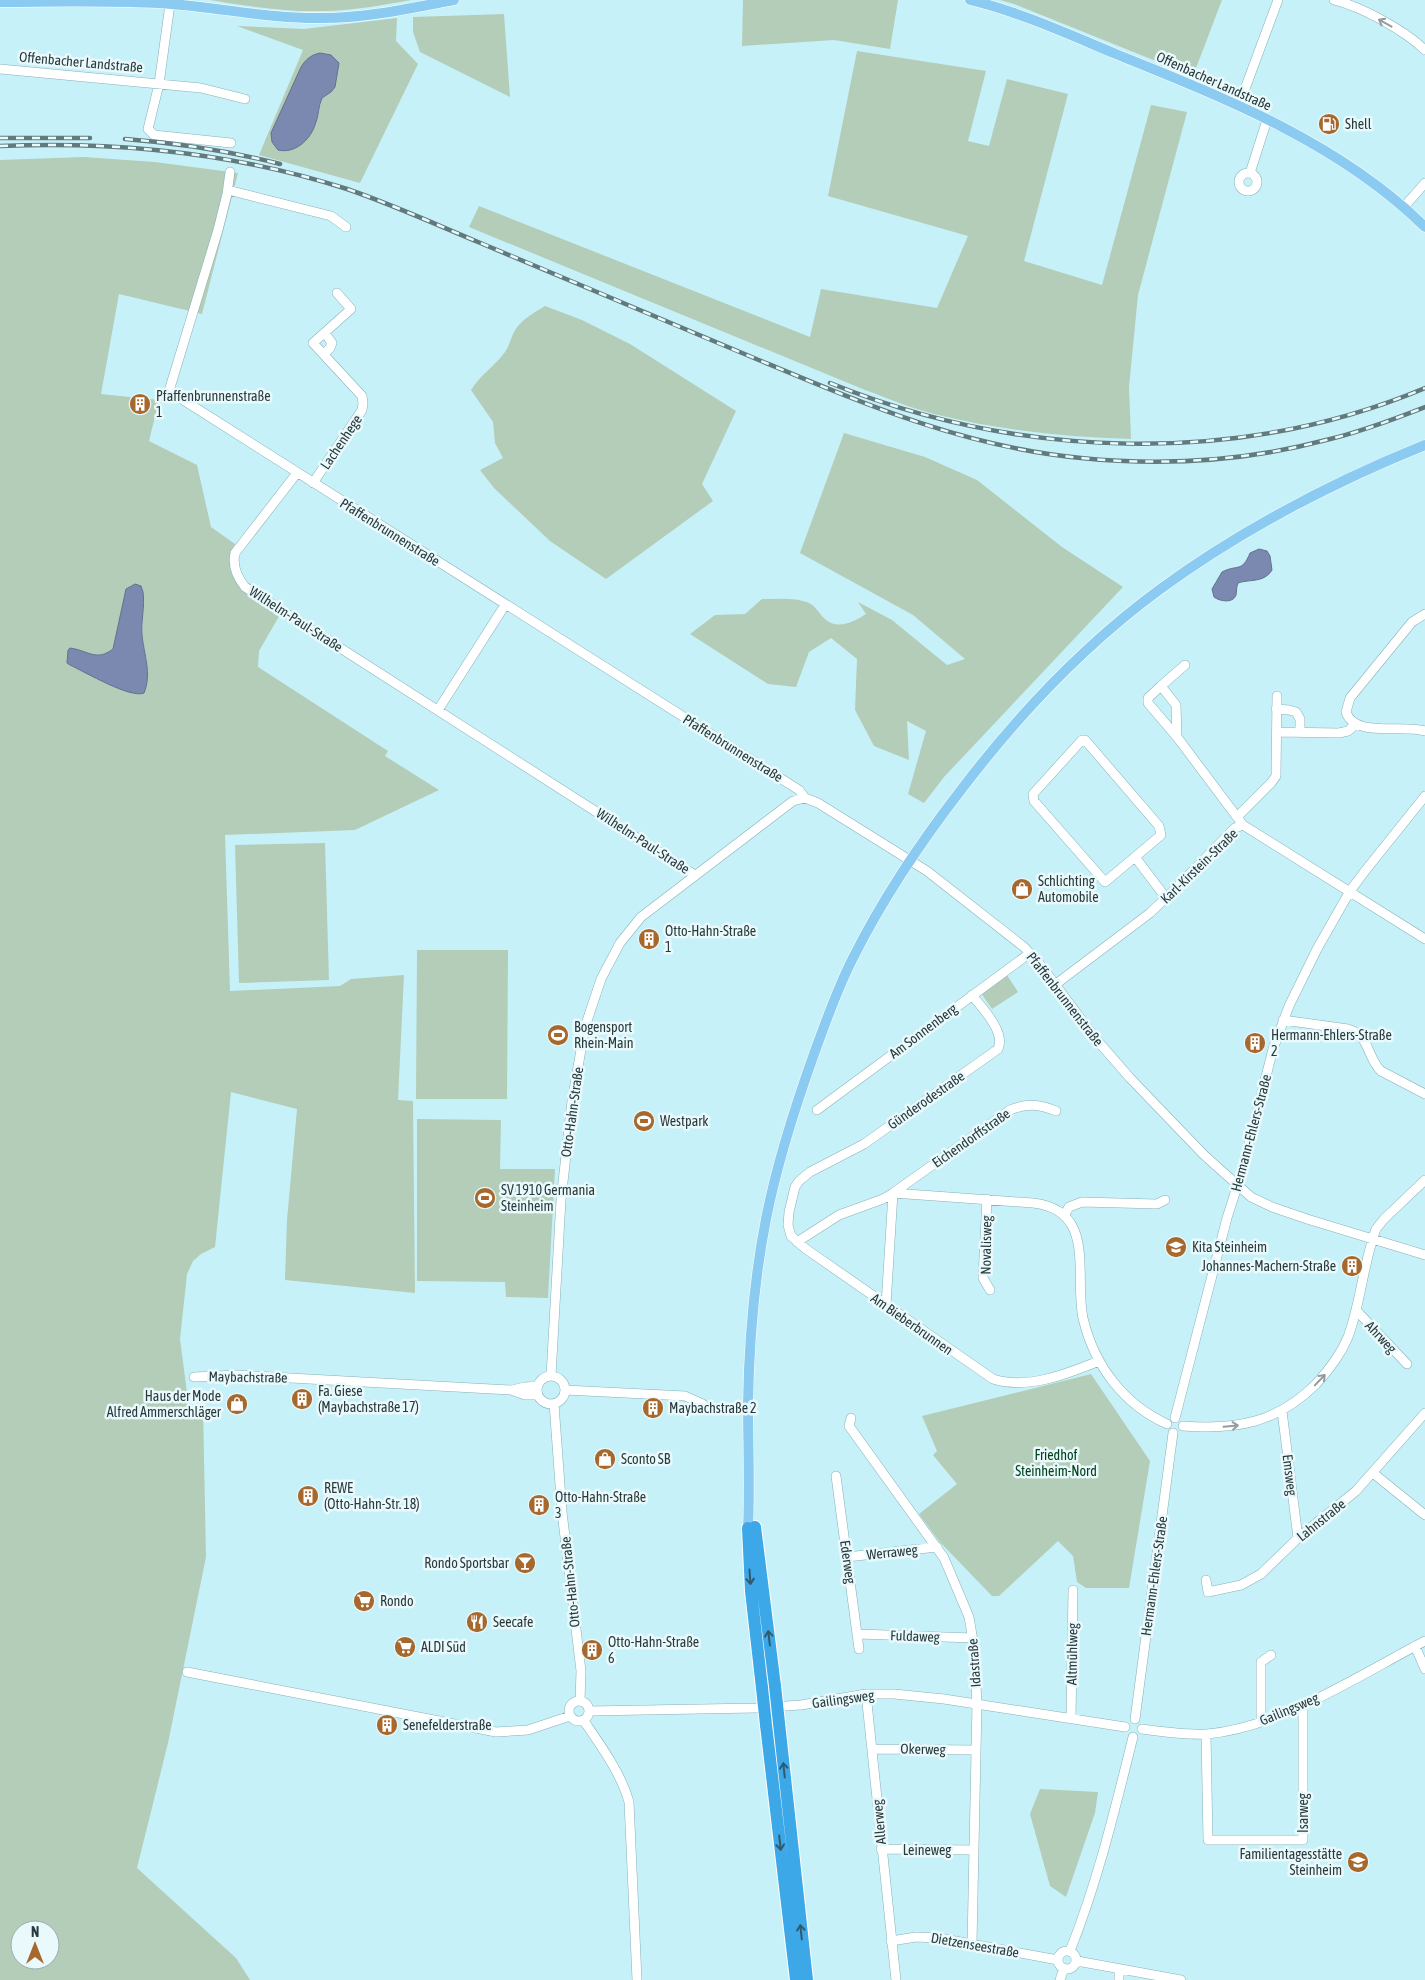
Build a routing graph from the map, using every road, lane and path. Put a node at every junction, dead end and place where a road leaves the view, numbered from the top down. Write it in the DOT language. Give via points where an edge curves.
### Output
graph roads {
  1 [pos="454,0"];
  2 [pos="970,0"];
  3 [pos="1278,0"];
  4 [pos="1334,0"];
  5 [pos="0,2"];
  6 [pos="166,4"];
  7 [pos="1425,50"];
  8 [pos="0,69"];
  9 [pos="159,84"];
  10 [pos="245,99"];
  11 [pos="1239,105"];
  12 [pos="1267,120"];
  13 [pos="231,143"];
  14 [pos="230,172"];
  15 [pos="1250,173"];
  16 [pos="1425,183"];
  17 [pos="228,190"];
  18 [pos="1404,207"];
  19 [pos="346,227"];
  20 [pos="1425,227"];
  21 [pos="336,293"];
  22 [pos="325,333"];
  23 [pos="324,354"];
  24 [pos="1425,445"];
  25 [pos="297,472"];
  26 [pos="313,483"];
  27 [pos="505,605"];
  28 [pos="1425,614"];
  29 [pos="1185,666"];
  30 [pos="1161,686"];
  31 [pos="1277,696"];
  32 [pos="438,710"];
  33 [pos="1276,710"];
  34 [pos="1355,725"];
  35 [pos="1425,731"];
  36 [pos="1277,732"];
  37 [pos="1300,732"];
  38 [pos="1177,737"];
  39 [pos="1425,796"];
  40 [pos="805,798"];
  41 [pos="1237,817"];
  42 [pos="1244,825"];
  43 [pos="1135,857"];
  44 [pos="910,859"];
  45 [pos="695,875"];
  46 [pos="1350,892"];
  47 [pos="1166,898"];
  48 [pos="1425,939"];
  49 [pos="1030,953"];
  50 [pos="1056,984"];
  51 [pos="972,995"];
  52 [pos="1283,1020"];
  53 [pos="1425,1094"];
  54 [pos="817,1110"];
  55 [pos="1056,1111"];
  56 [pos="1425,1180"];
  57 [pos="1238,1186"];
  58 [pos="893,1193"];
  59 [pos="987,1199"];
  60 [pos="1165,1200"];
  61 [pos="1064,1216"];
  62 [pos="1372,1240"];
  63 [pos="797,1242"];
  64 [pos="1425,1255"];
  65 [pos="990,1290"];
  66 [pos="886,1306"];
  67 [pos="1356,1310"];
  68 [pos="1099,1361"];
  69 [pos="1407,1364"];
  70 [pos="551,1376"];
  71 [pos="194,1377"];
  72 [pos="565,1390"];
  73 [pos="538,1391"];
  74 [pos="554,1404"];
  75 [pos="703,1404"];
  76 [pos="1282,1411"];
  77 [pos="1425,1413"];
  78 [pos="851,1418"];
  79 [pos="1176,1418"];
  80 [pos="1167,1424"];
  81 [pos="1183,1426"];
  82 [pos="1173,1433"];
  83 [pos="1373,1473"];
  84 [pos="836,1476"];
  85 [pos="1425,1515"];
  86 [pos="752,1528"];
  87 [pos="1298,1538"];
  88 [pos="937,1547"];
  89 [pos="847,1557"];
  90 [pos="1206,1580"];
  91 [pos="1073,1590"];
  92 [pos="858,1634"];
  93 [pos="973,1638"];
  94 [pos="1425,1641"];
  95 [pos="1415,1646"];
  96 [pos="859,1649"];
  97 [pos="1270,1655"];
  98 [pos="1425,1669"];
  99 [pos="187,1672"];
  100 [pos="580,1701"];
  101 [pos="867,1703"];
  102 [pos="977,1704"];
  103 [pos="1303,1705"];
  104 [pos="590,1711"];
  105 [pos="570,1716"];
  106 [pos="1071,1718"];
  107 [pos="1135,1720"];
  108 [pos="584,1721"];
  109 [pos="1261,1721"];
  110 [pos="773,1724"];
  111 [pos="1125,1726"];
  112 [pos="1142,1729"];
  113 [pos="1206,1734"];
  114 [pos="1133,1736"];
  115 [pos="872,1748"];
  116 [pos="975,1750"];
  117 [pos="881,1849"];
  118 [pos="973,1850"];
  119 [pos="891,1941"];
  120 [pos="972,1944"];
  121 [pos="1070,1951"];
  122 [pos="1058,1960"];
  123 [pos="1077,1961"];
  124 [pos="1064,1968"];
  125 [pos="1119,1969"];
  126 [pos="637,1980"];
  127 [pos="796,1980"];
  128 [pos="807,1980"];
  129 [pos="896,1980"];
  130 [pos="1060,1980"];
  131 [pos="1119,1980"];
  132 [pos="1181,1980"];
  1 -- 6 [label="main road" via="362,16 324,18"];
  2 -- 11 [label="main road, Offenbacher Landstraße" via="1033,20"];
  3 -- 11 [label="street"];
  7 -- 4 [label="street, one-way" via="1412,38 1354,6"];
  5 -- 6 [label="main road"];
  6 -- 9 [label="street, Offenbacher Landstraße"];
  8 -- 9 [label="street, Offenbacher Landstraße"];
  9 -- 10 [label="street, Offenbacher Landstraße" via="201,88"];
  9 -- 13 [label="street, Offenbacher Landstraße" via="148,127 151,133"];
  11 -- 12 [label="main road, Offenbacher Landstraße"];
  12 -- 15 [label="street"];
  12 -- 18 [label="main road, Offenbacher Landstraße" via="1351,167"];
  14 -- 17 [label="street, Pfaffenbrunnenstraße"];
  16 -- 18 [label="street"];
  17 -- 19 [label="street" via="331,216"];
  17 -- 25 [label="street, Pfaffenbrunnenstraße" via="169,391"];
  18 -- 20 [label="main road, Offenbacher Landstraße"];
  21 -- 22 [label="street" via="351,309"];
  22 -- 23 [label="street" via="332,346"];
  22 -- 23 [label="street" via="313,343"];
  23 -- 26 [label="street, Lachenhege" via="363,399 362,410"];
  24 -- 44 [label="main road" via="1330,487 1254,528 1131,612 1062,673 1022,716 970,778"];
  25 -- 26 [label="street, Pfaffenbrunnenstraße"];
  25 -- 32 [label="street, Wilhelm-Paul-Straße" via="235,553 234,566 239,580 265,601"];
  26 -- 27 [label="street, Pfaffenbrunnenstraße"];
  27 -- 32 [label="street"];
  27 -- 40 [label="street, Pfaffenbrunnenstraße" via="799,790"];
  28 -- 34 [label="street" via="1412,622 1350,698 1346,712"];
  29 -- 30 [label="street"];
  30 -- 38 [label="street" via="1176,705"];
  30 -- 38 [label="street" via="1148,698 1148,703"];
  31 -- 33 [label="street"];
  32 -- 45 [label="street, Wilhelm-Paul-Straße"];
  33 -- 36 [label="street"];
  33 -- 37 [label="street" via="1296,712 1300,719"];
  34 -- 35 [label="street"];
  34 -- 37 [label="street" via="1344,732"];
  36 -- 37 [label="street"];
  36 -- 41 [label="street" via="1274,780"];
  38 -- 41 [label="street"];
  39 -- 46 [label="street, Hermann-Ehlers-Straße"];
  40 -- 44 [label="street, Pfaffenbrunnenstraße"];
  40 -- 45 [label="street, Otto-Hahn-Straße" via="792,801"];
  41 -- 42 [label="street"];
  42 -- 46 [label="street, Karl-Kirstein-Straße"];
  42 -- 47 [label="street, Karl-Kirstein-Straße" via="1235,828"];
  43 -- 43 [label="street" via="1105,882 1034,801 1033,794 1082,740 1159,826 1161,835"];
  43 -- 47 [label="street"];
  44 -- 49 [label="street, Pfaffenbrunnenstraße"];
  44 -- 86 [label="main road" via="857,949 840,985 804,1082 766,1219 755,1295 749,1382"];
  45 -- 70 [label="street, Otto-Hahn-Straße" via="633,926 612,957 592,1004 578,1064 563,1173"];
  46 -- 48 [label="street, Karl-Kirstein-Straße"];
  46 -- 52 [label="street, Hermann-Ehlers-Straße" via="1317,949"];
  47 -- 50 [label="street, Karl-Kirstein-Straße"];
  49 -- 50 [label="street, Pfaffenbrunnenstraße"];
  49 -- 51 [label="street, Am Sonnenberg"];
  50 -- 57 [label="street, Pfaffenbrunnenstraße" via="1130,1078"];
  51 -- 54 [label="street, Am Sonnenberg"];
  51 -- 63 [label="street, Günderodestraße" via="999,1032 1001,1041 998,1048 864,1144 799,1181 788,1221"];
  52 -- 53 [label="street" via="1358,1032 1381,1071"];
  52 -- 57 [label="street, Hermann-Ehlers-Straße"];
  55 -- 58 [label="street, Eichendorffstraße" via="1034,1104 1010,1110"];
  56 -- 62 [label="street" via="1382,1222"];
  57 -- 62 [label="street, Pfaffenbrunnenstraße" via="1251,1197 1272,1207"];
  57 -- 79 [label="street, Hermann-Ehlers-Straße"];
  58 -- 59 [label="street"];
  58 -- 63 [label="street" via="839,1215"];
  58 -- 66 [label="street"];
  59 -- 61 [label="street" via="1042,1204"];
  59 -- 65 [label="street, Novalisweg" via="983,1278"];
  60 -- 61 [label="street" via="1157,1204 1077,1203 1069,1207"];
  61 -- 68 [label="street" via="1079,1243 1083,1316"];
  62 -- 64 [label="street, Pfaffenbrunnenstraße"];
  62 -- 67 [label="street"];
  63 -- 66 [label="street, Am Bieberbrunnen"];
  66 -- 68 [label="street, Am Bieberbrunnen" via="996,1380 1042,1379"];
  67 -- 69 [label="street, Ahrweg"];
  76 -- 67 [label="street, one-way" via="1325,1375 1348,1336"];
  68 -- 80 [label="street" via="1126,1397"];
  70 -- 72 [label="street" via="559,1379"];
  70 -- 73 [label="street" via="543,1379"];
  71 -- 73 [label="street, Maybachstraße" via="237,1375 511,1390 525,1395"];
  72 -- 74 [label="street" via="563,1398"];
  72 -- 75 [label="street" via="685,1396"];
  73 -- 74 [label="street" via="544,1402"];
  74 -- 100 [label="street, Otto-Hahn-Straße" via="581,1671"];
  81 -- 76 [label="street, one-way" via="1238,1426"];
  76 -- 87 [label="street, Emsweg"];
  77 -- 83 [label="street, Lahnstraße"];
  78 -- 88 [label="street, Idastraße" via="850,1426"];
  79 -- 80 [label="street"];
  79 -- 81 [label="street"];
  80 -- 82 [label="street"];
  81 -- 82 [label="street" via="1180,1432"];
  82 -- 107 [label="street, Hermann-Ehlers-Straße"];
  83 -- 85 [label="street"];
  83 -- 87 [label="street, Lahnstraße" via="1348,1500"];
  84 -- 89 [label="street, Ederweg"];
  110 -- 86 [label="highway, one-way, bridge" via="775,1686"];
  86 -- 110 [label="highway, one-way, bridge" via="751,1591 762,1688"];
  87 -- 90 [label="street, Lahnstraße" via="1261,1574 1248,1582 1208,1592"];
  88 -- 89 [label="street, Werraweg"];
  88 -- 93 [label="street, Idastraße" via="961,1596"];
  89 -- 92 [label="street, Ederweg"];
  91 -- 106 [label="street, Altmühlweg"];
  92 -- 93 [label="street, Fuldaweg"];
  92 -- 96 [label="street, Ederweg"];
  93 -- 102 [label="street, Idastraße"];
  94 -- 95 [label="street, Gailingsweg"];
  95 -- 98 [label="street"];
  95 -- 103 [label="street, Gailingsweg"];
  97 -- 109 [label="street" via="1261,1662"];
  99 -- 105 [label="street" via="496,1732 528,1730"];
  100 -- 104 [label="street" via="588,1705"];
  100 -- 105 [label="street" via="571,1704"];
  101 -- 115 [label="street, Allerweg"];
  102 -- 104 [label="street, Gailingsweg" via="922,1696 866,1694 765,1708"];
  102 -- 106 [label="street, Gailingsweg"];
  102 -- 116 [label="street, Idastraße"];
  103 -- 109 [label="street, Gailingsweg"];
  103 -- 113 [label="street, Isarweg" via="1303,1840 1208,1840"];
  104 -- 108 [label="street"];
  105 -- 108 [label="street" via="575,1721"];
  106 -- 111 [label="street, Gailingsweg"];
  107 -- 111 [label="street" via="1130,1720"];
  107 -- 112 [label="street"];
  108 -- 126 [label="street" via="619,1777 629,1802"];
  109 -- 113 [label="street, Gailingsweg"];
  110 -- 127 [label="highway, one-way"];
  128 -- 110 [label="highway, one-way"];
  111 -- 114 [label="street" via="1128,1734"];
  112 -- 113 [label="street, Gailingsweg"];
  112 -- 114 [label="street"];
  114 -- 121 [label="street" via="1107,1842"];
  115 -- 116 [label="street, Okerweg"];
  115 -- 117 [label="street, Allerweg"];
  116 -- 118 [label="street, Idastraße"];
  117 -- 118 [label="street, Leineweg"];
  117 -- 119 [label="street, Allerweg"];
  118 -- 120 [label="street, Idastraße"];
  119 -- 120 [label="street, Dietzenseestraße" via="926,1937"];
  119 -- 129 [label="street, Allerweg"];
  120 -- 122 [label="street, Dietzenseestraße"];
  121 -- 122 [label="street" via="1063,1952"];
  121 -- 123 [label="street"];
  122 -- 124 [label="street"];
  123 -- 124 [label="street" via="1072,1967"];
  123 -- 125 [label="street"];
  124 -- 130 [label="street"];
  125 -- 131 [label="street"];
  125 -- 132 [label="street"];
}
